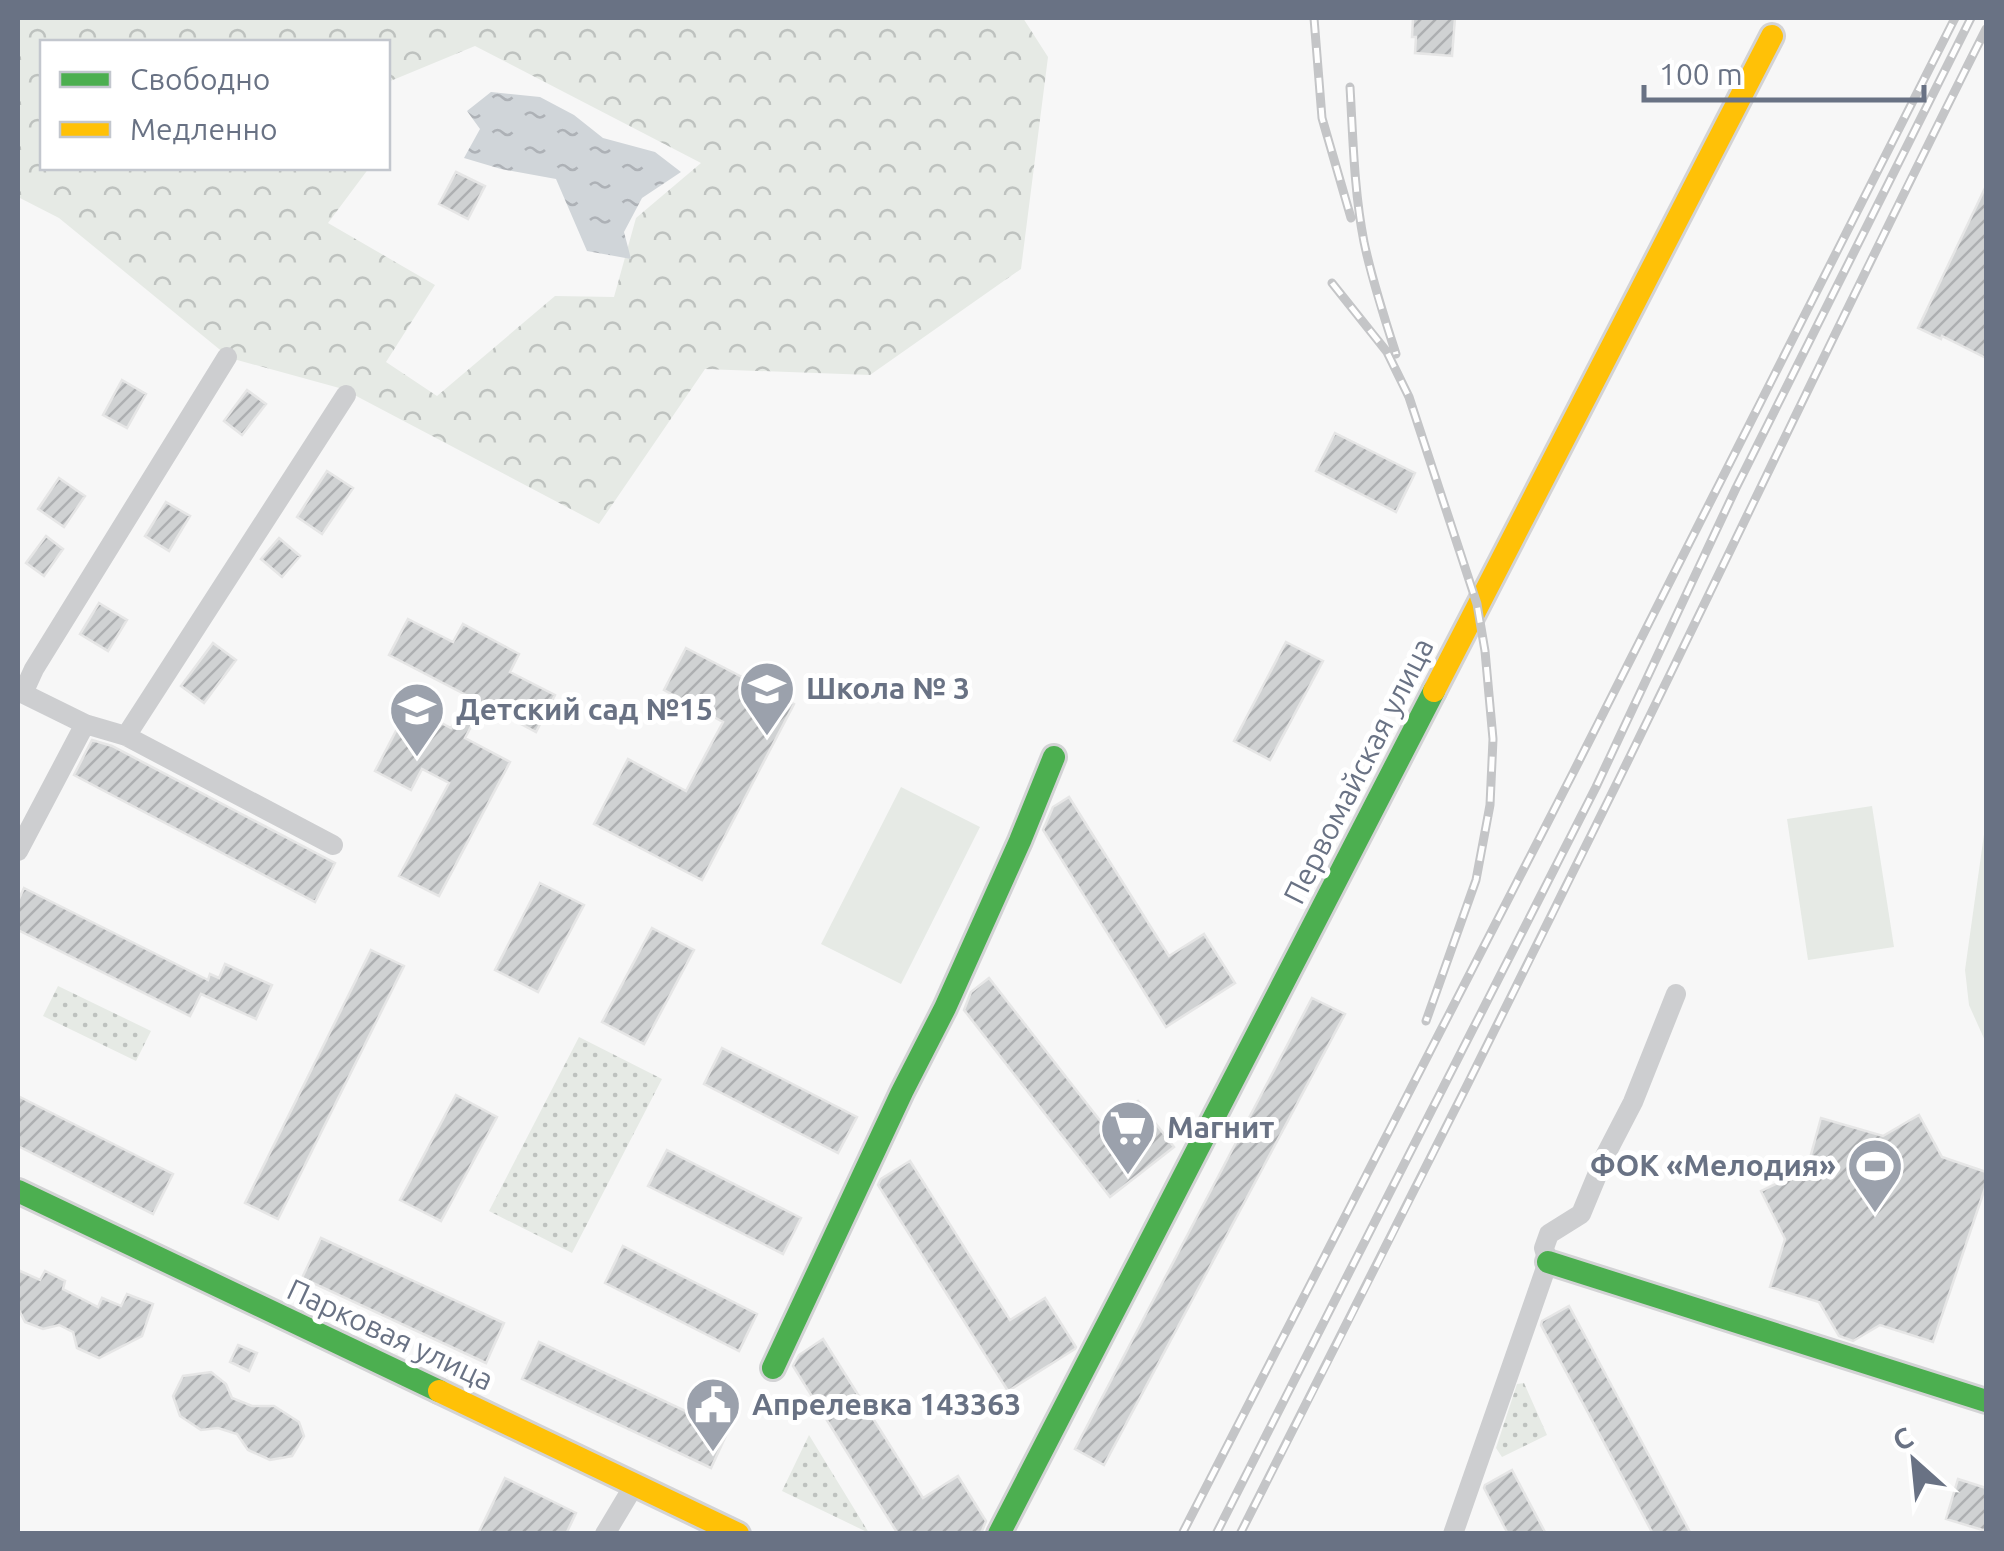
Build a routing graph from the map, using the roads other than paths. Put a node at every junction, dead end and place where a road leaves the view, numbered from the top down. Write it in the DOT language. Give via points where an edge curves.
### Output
graph roads {
  1 [pos="1772,36"];
  2 [pos="227,357"];
  3 [pos="346,394"];
  4 [pos="20,692"];
  5 [pos="85,724"];
  6 [pos="126,736"];
  7 [pos="1054,757"];
  8 [pos="333,845"];
  9 [pos="18,851"];
  10 [pos="1676,994"];
  11 [pos="18,1191"];
  12 [pos="1548,1262"];
  13 [pos="773,1368"];
  14 [pos="1986,1401"];
  15 [pos="635,1484"];
  16 [pos="606,1534"];
  17 [pos="738,1534"];
  18 [pos="999,1534"];
  19 [pos="1453,1534"];
  1 -- 18 [label="street, Первомайская улица"];
  2 -- 4 [label="street"];
  3 -- 6 [label="street"];
  4 -- 5 [label="street"];
  5 -- 6 [label="street"];
  5 -- 9 [label="street"];
  6 -- 8 [label="street"];
  7 -- 13 [label="street" via="945,1008"];
  10 -- 12 [label="street" via="1581,1214 1549,1234"];
  11 -- 15 [label="street, Парковая улица"];
  12 -- 14 [label="street"];
  12 -- 19 [label="street"];
  15 -- 16 [label="street"];
  15 -- 17 [label="street, Парковая улица"];
}
